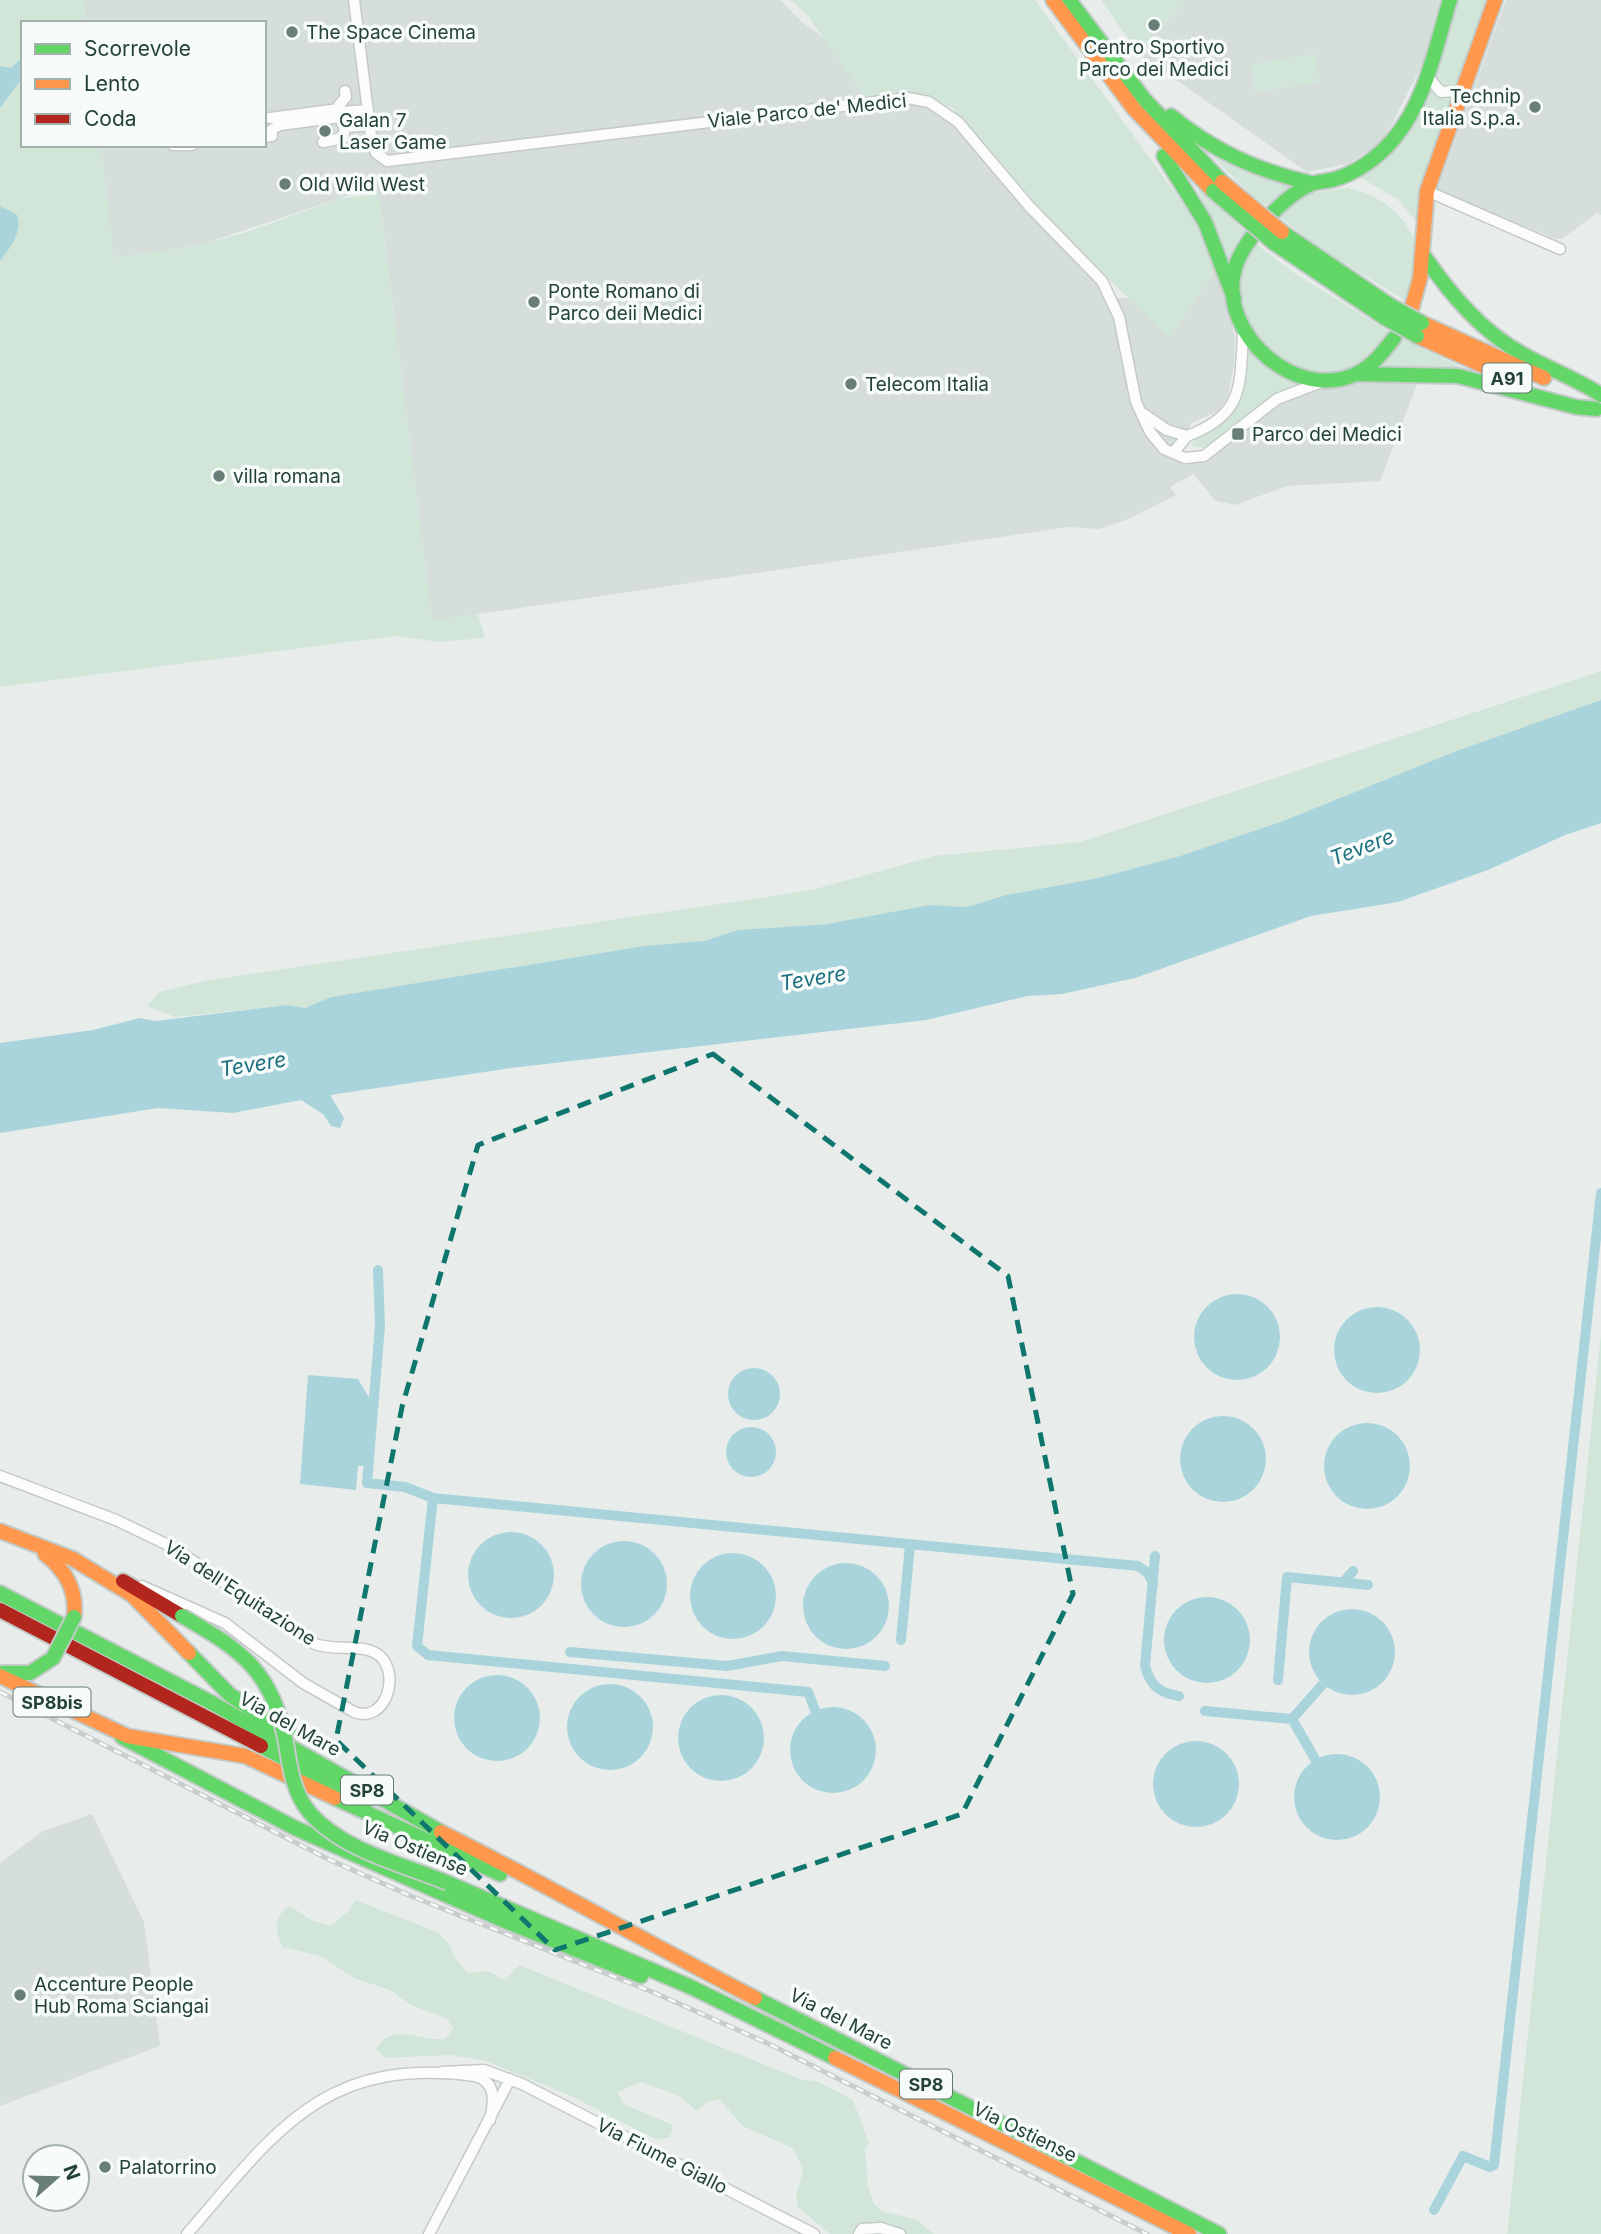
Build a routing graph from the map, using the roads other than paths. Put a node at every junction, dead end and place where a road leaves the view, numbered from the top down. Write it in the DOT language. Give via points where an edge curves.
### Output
graph roads {
  1 [pos="354,0"];
  2 [pos="1053,0"];
  3 [pos="1069,0"];
  4 [pos="1450,0"];
  5 [pos="1495,0"];
  6 [pos="1119,70"];
  7 [pos="1426,75"];
  8 [pos="1465,86"];
  9 [pos="366,95"];
  10 [pos="1134,109"];
  11 [pos="368,110"];
  12 [pos="341,116"];
  13 [pos="267,118"];
  14 [pos="370,125"];
  15 [pos="268,134"];
  16 [pos="323,142"];
  17 [pos="1311,183"];
  18 [pos="1218,186"];
  19 [pos="1427,191"];
  20 [pos="1560,249"];
  21 [pos="1423,251"];
  22 [pos="1234,298"];
  23 [pos="1412,307"];
  24 [pos="1243,332"];
  25 [pos="1394,338"];
  26 [pos="1356,374"];
  27 [pos="1336,379"];
  28 [pos="1600,402"];
  29 [pos="1142,412"];
  30 [pos="1187,436"];
  31 [pos="1173,453"];
  32 [pos="0,1476"];
  33 [pos="0,1531"];
  34 [pos="38,1547"];
  35 [pos="73,1559"];
  36 [pos="0,1593"];
  37 [pos="181,1609"];
  38 [pos="0,1610"];
  39 [pos="0,1674"];
  40 [pos="104,1728"];
  41 [pos="493,1859"];
  42 [pos="506,1876"];
  43 [pos="632,1935"];
  44 [pos="730,2009"];
  45 [pos="442,2072"];
  46 [pos="510,2079"];
  47 [pos="490,2120"];
  48 [pos="187,2234"];
  49 [pos="429,2234"];
  50 [pos="814,2234"];
  51 [pos="859,2234"];
  52 [pos="900,2234"];
  53 [pos="1189,2234"];
  54 [pos="1219,2234"];
  1 -- 9 [label="street"];
  2 -- 10 [label="main road, A91"];
  3 -- 6 [label="main road, A91"];
  4 -- 7 [label="main road"];
  5 -- 8 [label="main road"];
  6 -- 17 [label="main road" via="1214,149 1267,172"];
  6 -- 18 [label="main road, A91"];
  7 -- 8 [label="street" via="1441,92"];
  7 -- 17 [label="main road" via="1394,139 1355,170"];
  8 -- 19 [label="main road"];
  9 -- 11 [label="street"];
  9 -- 12 [label="street" via="346,94"];
  10 -- 18 [label="main road, A91"];
  10 -- 22 [label="main road" via="1140,126 1193,197"];
  11 -- 12 [label="street"];
  11 -- 14 [label="street"];
  12 -- 13 [label="street"];
  12 -- 14 [label="street"];
  12 -- 15 [label="street" via="280,125"];
  12 -- 16 [label="street" via="343,138"];
  13 -- 15 [label="street"];
  14 -- 29 [label="street, Viale Parco de' Medici" via="372,145 383,159 393,162 908,98 929,102 958,122 1029,206 1102,281 1119,317 1131,388"];
  17 -- 22 [label="main road" via="1289,196 1247,246 1234,271"];
  18 -- 28 [label="main road, A91, bridge" via="1278,238 1388,312"];
  19 -- 20 [label="street"];
  19 -- 21 [label="main road"];
  21 -- 23 [label="main road" via="1423,273"];
  21 -- 28 [label="main road" via="1452,296 1494,336"];
  22 -- 24 [label="main road"];
  24 -- 27 [label="main road" via="1259,353 1283,372 1308,379"];
  24 -- 30 [label="street" via="1234,404 1221,421"];
  25 -- 26 [label="main road" via="1374,364"];
  26 -- 27 [label="main road"];
  26 -- 28 [label="main road" via="1458,376 1576,407"];
  27 -- 31 [label="street" via="1277,399 1204,456 1194,460"];
  29 -- 30 [label="street" via="1167,430"];
  29 -- 31 [label="street, Viale Parco de' Medici" via="1150,432"];
  30 -- 31 [label="street"];
  32 -- 37 [label="street, Via dell'Equitazione" via="164,1542 316,1644 377,1654 387,1666 390,1682 381,1704 360,1714 295,1677 238,1631"];
  33 -- 34 [label="main road, Via Ostiense / SP8bis"];
  34 -- 35 [label="main road, Via Ostiense / SP8bis"];
  34 -- 39 [label="main road, bridge" via="70,1581 76,1602 74,1617 53,1658 29,1675"];
  35 -- 37 [label="main road, Via Ostiense / SP8bis"];
  35 -- 41 [label="main road" via="140,1601 214,1679 254,1713"];
  36 -- 41 [label="main road, Via del Mare / SP8" via="214,1704"];
  37 -- 44 [label="main road, Via Ostiense / SP8bis, bridge" via="239,1651 265,1677 279,1710 292,1781 313,1816 350,1842 682,1983"];
  38 -- 42 [label="main road, Via del Mare / SP8"];
  39 -- 40 [label="main road, Via Ostiense / SP8bis"];
  40 -- 42 [label="main road" via="143,1741 245,1756"];
  40 -- 44 [label="main road, Via Ostiense / SP8bis" via="359,1857 505,1921"];
  41 -- 43 [label="main road, Via del Mare / SP8"];
  42 -- 43 [label="main road, Via del Mare / SP8"];
  43 -- 54 [label="main road, Via del Mare / SP8"];
  44 -- 53 [label="main road, Via Ostiense / SP8bis"];
  45 -- 46 [label="street, Via Fiume Giallo" via="477,2069"];
  45 -- 47 [label="street, Via Fiume Giallo" via="487,2082 493,2098"];
  45 -- 48 [label="street, Via Fiume Giallo" via="377,2077 311,2105 274,2133"];
  46 -- 47 [label="street"];
  46 -- 50 [label="street, Via Fiume Giallo"];
  47 -- 49 [label="street"];
  51 -- 52 [label="street" via="864,2228 876,2227"];
}
